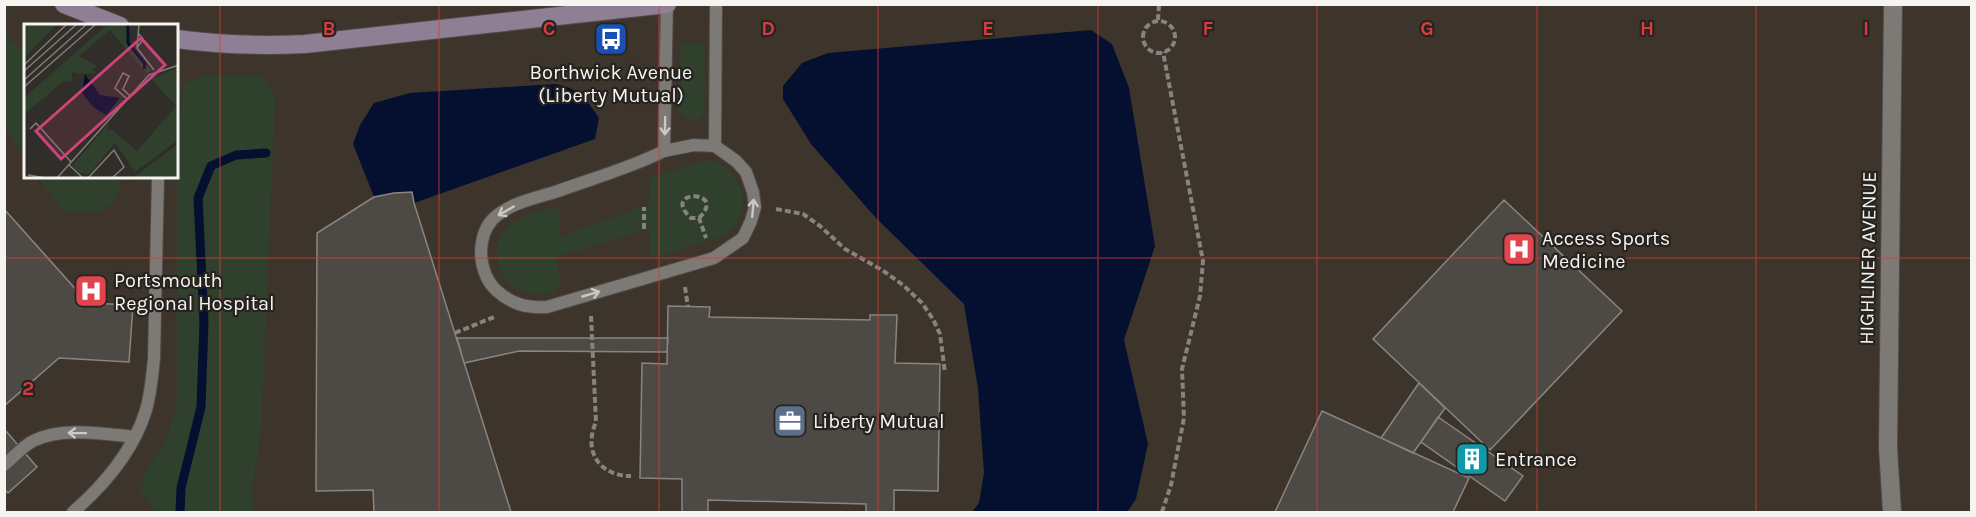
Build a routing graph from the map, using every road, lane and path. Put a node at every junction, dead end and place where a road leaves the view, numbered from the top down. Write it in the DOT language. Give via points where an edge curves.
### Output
graph roads {
  1 [pos="64,4"];
  2 [pos="667,4"];
  3 [pos="716,4"];
  4 [pos="1160,4"];
  5 [pos="1893,4"];
  6 [pos="1158,20"];
  7 [pos="115,24"];
  8 [pos="178,39"];
  9 [pos="1163,52"];
  10 [pos="715,146"];
  11 [pos="664,151"];
  12 [pos="158,178"];
  13 [pos="644,207"];
  14 [pos="776,209"];
  15 [pos="699,218"];
  16 [pos="644,229"];
  17 [pos="714,258"];
  18 [pos="685,287"];
  19 [pos="688,307"];
  20 [pos="591,316"];
  21 [pos="494,317"];
  22 [pos="455,333"];
  23 [pos="945,373"];
  24 [pos="135,436"];
  25 [pos="4,465"];
  26 [pos="631,476"];
  27 [pos="73,513"];
  28 [pos="1162,513"];
  29 [pos="1892,513"];
  1 -- 7 [label="street"];
  2 -- 8 [label="street" via="305,44 214,45"];
  2 -- 11 [label="lane, one-way"];
  3 -- 10 [label="lane"];
  4 -- 6 [label="path"];
  5 -- 29 [label="street, HIGHLINER AVENUE" via="1888,436"];
  6 -- 9 [label="path" via="1173,27 1176,36 1174,45"];
  6 -- 9 [label="path" via="1150,23 1143,36 1150,50"];
  9 -- 28 [label="path" via="1203,261 1200,296 1182,369 1184,418"];
  10 -- 11 [label="lane" via="694,145"];
  17 -- 10 [label="lane, one-way" via="743,238 755,207 746,172"];
  11 -- 17 [label="lane, one-way" via="503,211 485,231 481,251 486,276 494,288 518,305 547,307"];
  12 -- 24 [label="lane" via="152,386"];
  13 -- 16 [label="path"];
  14 -- 23 [label="path" via="803,214 845,249 903,285 922,303 940,334"];
  15 -- 15 [label="path" via="684,212 685,199 691,195 703,198 706,204"];
  15 -- 17 [label="path"];
  18 -- 19 [label="path"];
  20 -- 26 [label="path" via="596,422 591,447 610,472"];
  21 -- 22 [label="path"];
  24 -- 25 [label="lane, one-way" via="72,432 51,435 32,441"];
  24 -- 27 [label="lane" via="108,477"];
}
